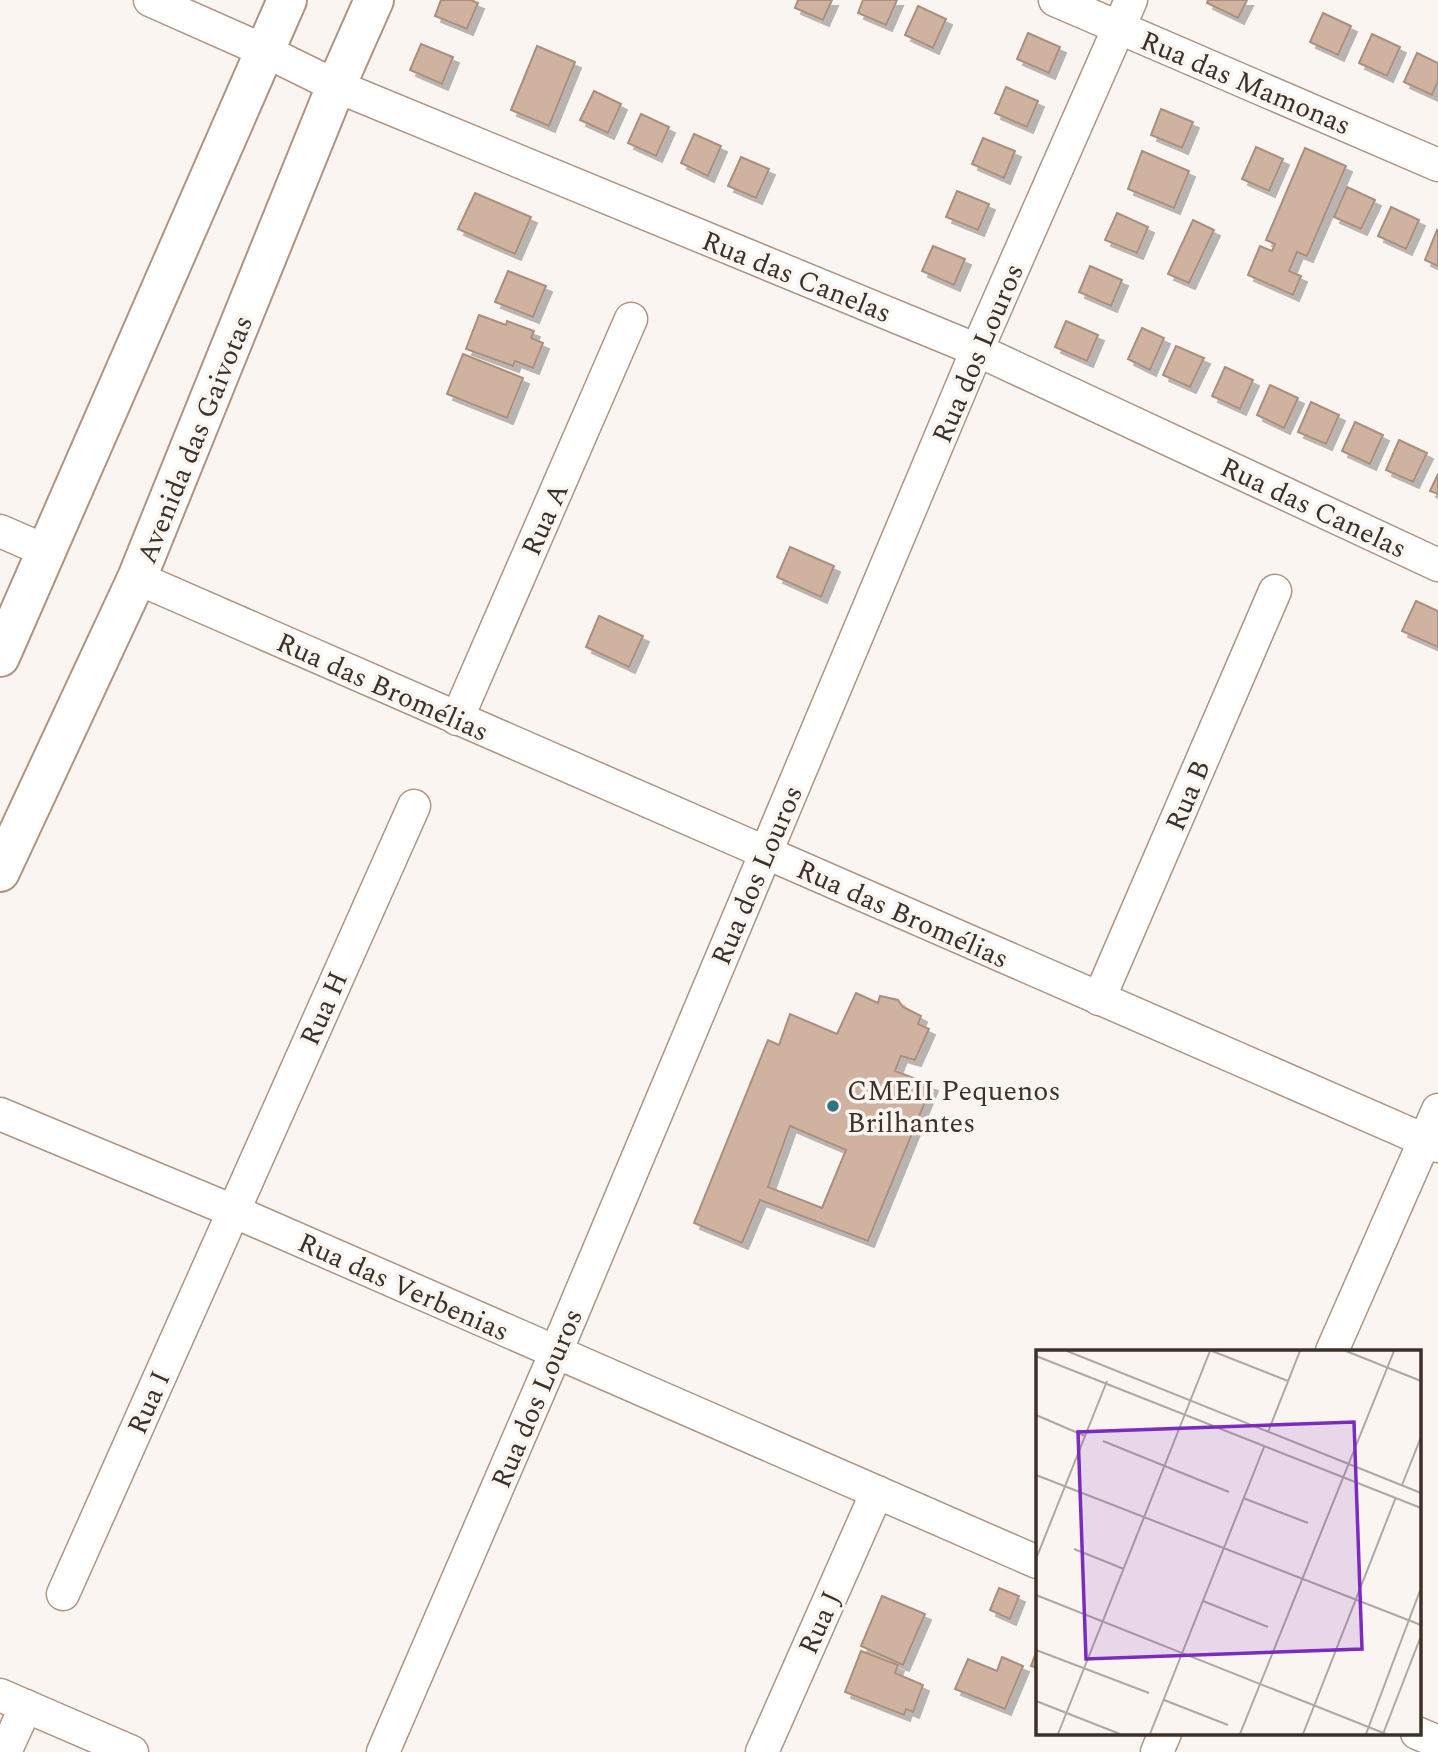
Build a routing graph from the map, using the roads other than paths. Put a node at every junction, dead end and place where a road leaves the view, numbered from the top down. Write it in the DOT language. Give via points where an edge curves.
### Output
graph roads {
  1 [pos="150,0"];
  2 [pos="286,0"];
  3 [pos="374,0"];
  4 [pos="1055,0"];
  5 [pos="1125,14"];
  6 [pos="265,51"];
  7 [pos="336,86"];
  8 [pos="1438,164"];
  9 [pos="631,319"];
  10 [pos="977,350"];
  11 [pos="0,531"];
  12 [pos="46,551"];
  13 [pos="1438,565"];
  14 [pos="137,578"];
  15 [pos="1275,591"];
  16 [pos="0,657"];
  17 [pos="457,719"];
  18 [pos="414,806"];
  19 [pos="765,853"];
  20 [pos="0,872"];
  21 [pos="1099,999"];
  22 [pos="1438,1110"];
  23 [pos="0,1114"];
  24 [pos="1431,1143"];
  25 [pos="233,1211"];
  26 [pos="1332,1350"];
  27 [pos="556,1352"];
  28 [pos="877,1492"];
  29 [pos="1036,1562"];
  30 [pos="63,1594"];
  31 [pos="13,1700"];
  32 [pos="1165,1734"];
  33 [pos="1419,1734"];
  34 [pos="1438,1742"];
  35 [pos="5,1752"];
  36 [pos="132,1752"];
  37 [pos="383,1752"];
  38 [pos="762,1752"];
  39 [pos="1157,1752"];
  1 -- 6 [label="street, Rua das Canelas"];
  2 -- 6 [label="street"];
  3 -- 7 [label="street, Avenida das Gaivotas"];
  4 -- 5 [label="street, Rua das Mamonas"];
  5 -- 8 [label="street, Rua das Mamonas"];
  5 -- 10 [label="street, Rua dos Louros"];
  6 -- 7 [label="street, Rua das Canelas"];
  6 -- 12 [label="street"];
  7 -- 10 [label="street, Rua das Canelas"];
  7 -- 14 [label="street, Avenida das Gaivotas"];
  9 -- 17 [label="street, Rua A"];
  10 -- 13 [label="street, Rua das Canelas"];
  10 -- 19 [label="street, Rua dos Louros"];
  11 -- 12 [label="street"];
  12 -- 16 [label="street"];
  14 -- 17 [label="street, Rua das Bromélias"];
  14 -- 20 [label="street, Avenida das Gaivotas"];
  15 -- 21 [label="street, Rua B"];
  17 -- 19 [label="street, Rua das Bromélias"];
  18 -- 25 [label="street, Rua H"];
  19 -- 21 [label="street, Rua das Bromélias"];
  19 -- 27 [label="street, Rua dos Louros"];
  21 -- 24 [label="street, Rua das Bromélias"];
  22 -- 24 [label="street"];
  23 -- 25 [label="street, Rua das Verbenias"];
  24 -- 26 [label="street"];
  25 -- 27 [label="street, Rua das Verbenias"];
  25 -- 30 [label="street, Rua I"];
  27 -- 28 [label="street, Rua das Verbenias"];
  27 -- 37 [label="street, Rua dos Louros"];
  28 -- 29 [label="street, Rua das Verbenias"];
  28 -- 38 [label="street, Rua J"];
  31 -- 35 [label="street"];
  31 -- 36 [label="street"];
  32 -- 39 [label="street"];
  33 -- 34 [label="street"];
}
